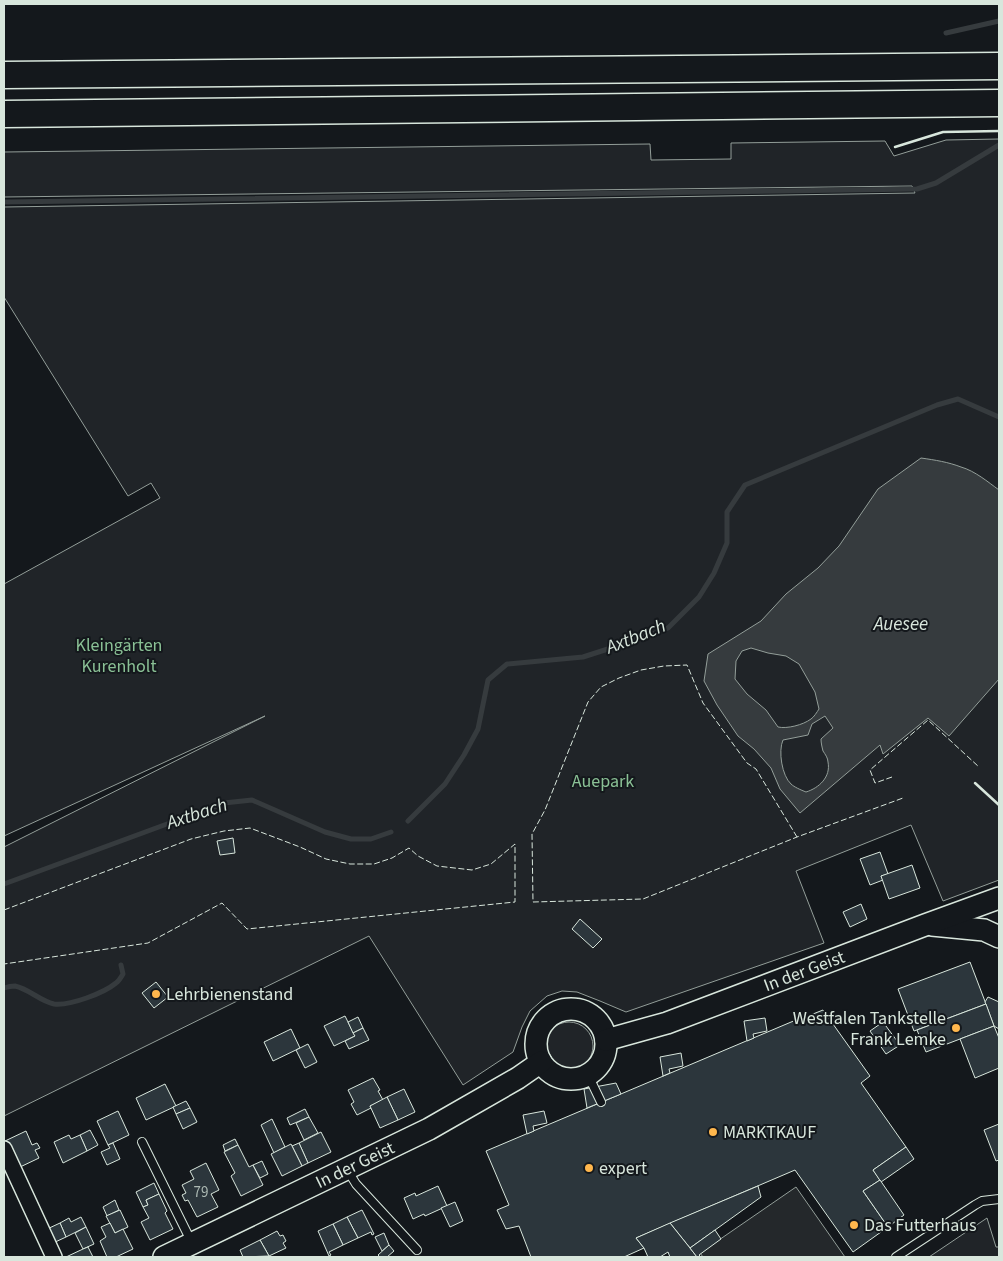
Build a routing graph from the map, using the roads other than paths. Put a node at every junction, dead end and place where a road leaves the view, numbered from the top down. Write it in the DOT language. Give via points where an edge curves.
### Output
graph roads {
  1 [pos="999,66"];
  2 [pos="4,75"];
  3 [pos="999,103"];
  4 [pos="4,114"];
  5 [pos="999,898"];
  6 [pos="925,925"];
  7 [pos="999,937"];
  8 [pos="606,1040"];
  9 [pos="541,1062"];
  10 [pos="588,1075"];
  11 [pos="601,1102"];
  12 [pos="142,1142"];
  13 [pos="4,1149"];
  14 [pos="348,1169"];
  15 [pos="999,1200"];
  16 [pos="193,1243"];
  17 [pos="417,1250"];
  18 [pos="54,1257"];
  19 [pos="164,1257"];
  20 [pos="896,1257"];
  1 -- 2 [label="highway"];
  3 -- 4 [label="highway"];
  5 -- 6 [label="main road, In der Geist"];
  6 -- 7 [label="main road" via="984,930"];
  6 -- 8 [label="main road, In der Geist" via="667,1023"];
  8 -- 9 [label="main road" via="599,1022 583,1010 574,1008 555,1012 537,1034 537,1054"];
  8 -- 10 [label="main road" via="603,1060"];
  9 -- 10 [label="main road" via="557,1076 568,1079"];
  9 -- 14 [label="main road, In der Geist" via="429,1129"];
  10 -- 11 [label="lane"];
  12 -- 16 [label="lane"];
  13 -- 18 [label="street"];
  14 -- 16 [label="main road, In der Geist"];
  14 -- 17 [label="lane" via="356,1184"];
  15 -- 20 [label="lane" via="975,1205"];
  16 -- 19 [label="main road, In der Geist"];
}
